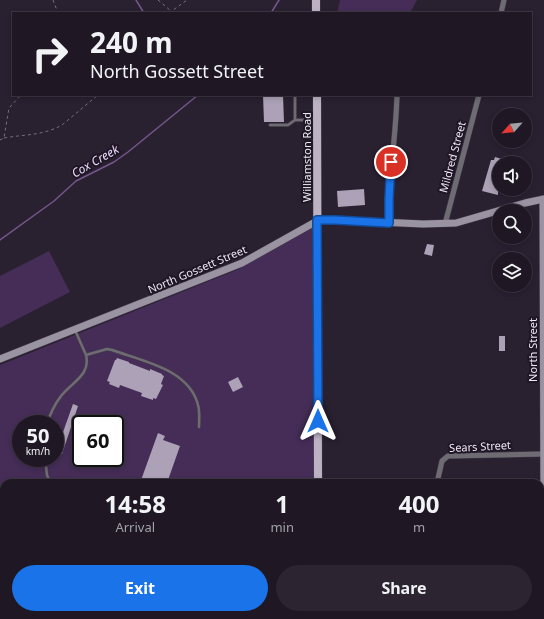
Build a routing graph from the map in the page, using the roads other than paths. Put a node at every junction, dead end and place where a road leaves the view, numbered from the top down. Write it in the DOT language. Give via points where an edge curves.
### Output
graph roads {
  1 [pos="316,0"];
  2 [pos="504,0"];
  3 [pos="316,12"];
  4 [pos="501,12"];
  5 [pos="295,96"];
  6 [pos="316,96"];
  7 [pos="397,96"];
  8 [pos="479,96"];
  9 [pos="295,120"];
  10 [pos="317,120"];
  11 [pos="270,125"];
  12 [pos="544,199"];
  13 [pos="317,220"];
  14 [pos="389,223"];
  15 [pos="445,224"];
  16 [pos="75,330"];
  17 [pos="86,356"];
  18 [pos="0,359"];
  19 [pos="51,415"];
  20 [pos="199,427"];
  21 [pos="543,454"];
  22 [pos="47,467"];
  23 [pos="49,479"];
  24 [pos="318,479"];
  25 [pos="438,479"];
  26 [pos="544,479"];
  27 [pos="544,492"];
  28 [pos="544,500"];
  1 -- 3 [label="main road"];
  2 -- 4 [label="street"];
  5 -- 9 [label="lane"];
  6 -- 10 [label="main road, Williamston Road"];
  7 -- 14 [label="street"];
  8 -- 15 [label="street, Mildred Street"];
  9 -- 10 [label="lane"];
  9 -- 11 [label="lane" via="288,125"];
  10 -- 13 [label="main road, Williamston Road"];
  12 -- 15 [label="street"];
  12 -- 21 [label="street, North Street"];
  13 -- 14 [label="street"];
  13 -- 16 [label="street, North Gossett Street" via="242,263"];
  13 -- 24 [label="main road, Williamston Road"];
  14 -- 15 [label="street"];
  16 -- 17 [label="lane"];
  16 -- 18 [label="street, North Gossett Street"];
  17 -- 19 [label="lane" via="87,368 61,397"];
  17 -- 20 [label="lane" via="107,349 174,373 196,398"];
  21 -- 25 [label="street, Sears Street" via="448,456 442,461"];
  21 -- 26 [label="street, North Street"];
  22 -- 23 [label="lane"];
  27 -- 28 [label="street, North Street"];
}
